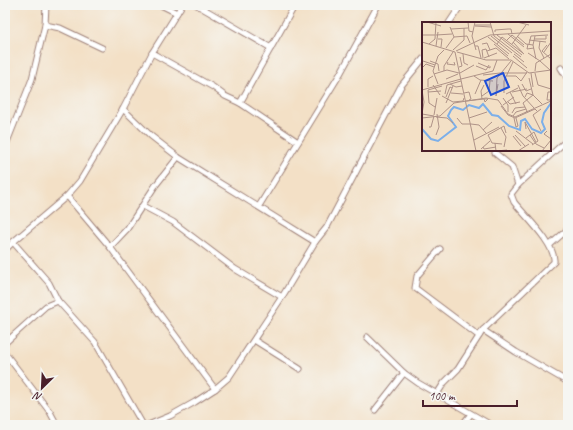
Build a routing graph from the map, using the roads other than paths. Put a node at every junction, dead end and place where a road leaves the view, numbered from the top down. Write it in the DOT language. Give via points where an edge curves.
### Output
graph roads {
  1 [pos="46,5"];
  2 [pos="161,5"];
  3 [pos="182,5"];
  4 [pos="197,5"];
  5 [pos="295,5"];
  6 [pos="378,5"];
  7 [pos="461,5"];
  8 [pos="177,13"];
  9 [pos="450,22"];
  10 [pos="45,25"];
  11 [pos="102,48"];
  12 [pos="271,48"];
  13 [pos="152,53"];
  14 [pos="422,61"];
  15 [pos="561,68"];
  16 [pos="568,79"];
  17 [pos="240,104"];
  18 [pos="123,109"];
  19 [pos="568,139"];
  20 [pos="298,142"];
  21 [pos="5,147"];
  22 [pos="495,153"];
  23 [pos="178,157"];
  24 [pos="518,185"];
  25 [pos="67,196"];
  26 [pos="143,206"];
  27 [pos="259,206"];
  28 [pos="567,231"];
  29 [pos="13,242"];
  30 [pos="315,242"];
  31 [pos="550,245"];
  32 [pos="110,247"];
  33 [pos="440,249"];
  34 [pos="5,250"];
  35 [pos="282,297"];
  36 [pos="58,301"];
  37 [pos="483,330"];
  38 [pos="479,336"];
  39 [pos="367,337"];
  40 [pos="254,340"];
  41 [pos="5,343"];
  42 [pos="5,353"];
  43 [pos="300,369"];
  44 [pos="404,373"];
  45 [pos="568,382"];
  46 [pos="215,389"];
  47 [pos="437,394"];
  48 [pos="374,410"];
  49 [pos="471,414"];
  50 [pos="57,425"];
  51 [pos="143,425"];
  52 [pos="148,425"];
  53 [pos="462,425"];
  54 [pos="491,425"];
  1 -- 10 [label="street"];
  2 -- 8 [label="street"];
  3 -- 8 [label="street"];
  4 -- 12 [label="street"];
  5 -- 12 [label="street"];
  6 -- 20 [label="street"];
  7 -- 9 [label="street"];
  8 -- 13 [label="street"];
  10 -- 11 [label="street" via="60,28"];
  10 -- 21 [label="street" via="32,79"];
  12 -- 17 [label="street"];
  13 -- 17 [label="street"];
  13 -- 18 [label="street"];
  14 -- 30 [label="street" via="401,86 327,227"];
  15 -- 16 [label="street"];
  17 -- 20 [label="street"];
  18 -- 23 [label="street"];
  18 -- 25 [label="street" via="80,181"];
  19 -- 24 [label="street"];
  20 -- 27 [label="street"];
  22 -- 24 [label="street" via="512,167"];
  23 -- 26 [label="street"];
  23 -- 27 [label="street"];
  24 -- 31 [label="street" via="511,194 512,198"];
  25 -- 29 [label="street"];
  25 -- 32 [label="street"];
  26 -- 32 [label="street"];
  26 -- 35 [label="street" via="173,222 235,269"];
  27 -- 30 [label="street"];
  28 -- 31 [label="street"];
  29 -- 34 [label="street"];
  29 -- 36 [label="street" via="48,283"];
  30 -- 35 [label="street"];
  31 -- 37 [label="street" via="554,262"];
  32 -- 46 [label="street"];
  33 -- 38 [label="street" via="417,276 415,288"];
  35 -- 40 [label="street"];
  36 -- 41 [label="street" via="46,306"];
  36 -- 51 [label="street" via="95,342"];
  37 -- 38 [label="street"];
  37 -- 45 [label="street"];
  38 -- 47 [label="street" via="458,369"];
  39 -- 44 [label="street"];
  40 -- 43 [label="street"];
  40 -- 46 [label="street" via="229,377"];
  42 -- 50 [label="street"];
  44 -- 47 [label="street"];
  44 -- 48 [label="street"];
  46 -- 52 [label="street" via="170,416"];
  47 -- 49 [label="street"];
  49 -- 53 [label="street"];
  49 -- 54 [label="street"];
}
